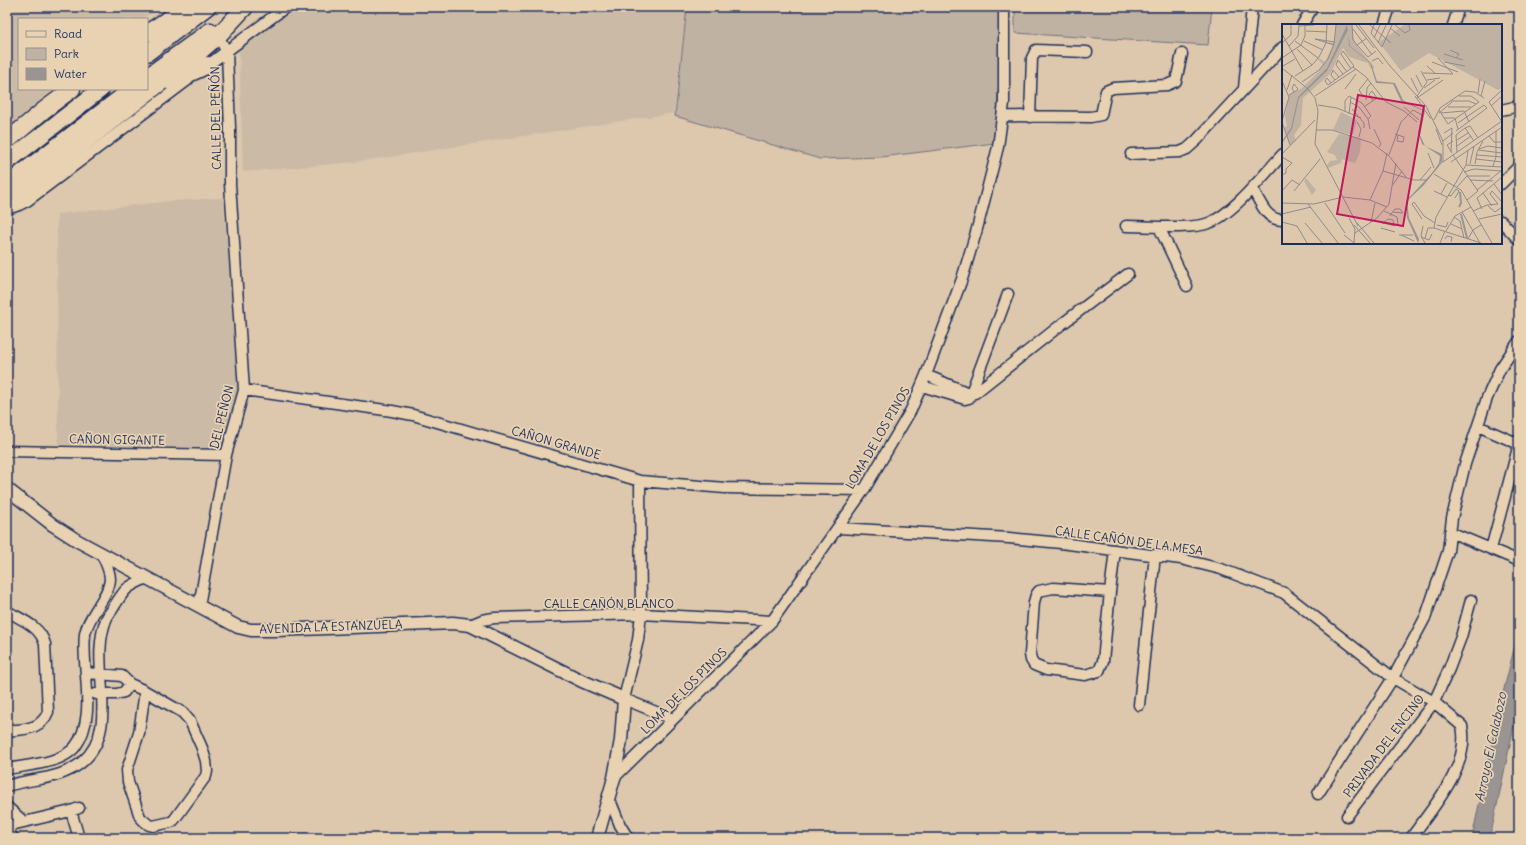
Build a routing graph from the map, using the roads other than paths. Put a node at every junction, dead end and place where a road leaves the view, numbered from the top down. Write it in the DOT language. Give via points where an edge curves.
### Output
graph roads {
  1 [pos="187,7"];
  2 [pos="207,7"];
  3 [pos="244,7"];
  4 [pos="286,7"];
  5 [pos="1004,7"];
  6 [pos="1252,7"];
  7 [pos="1313,7"];
  8 [pos="1390,7"];
  9 [pos="1459,7"];
  10 [pos="1303,24"];
  11 [pos="1384,24"];
  12 [pos="1453,24"];
  13 [pos="148,32"];
  14 [pos="218,36"];
  15 [pos="1282,48"];
  16 [pos="227,52"];
  17 [pos="1087,52"];
  18 [pos="148,53"];
  19 [pos="1182,54"];
  20 [pos="208,65"];
  21 [pos="148,76"];
  22 [pos="148,85"];
  23 [pos="148,88"];
  24 [pos="1244,88"];
  25 [pos="71,90"];
  26 [pos="100,90"];
  27 [pos="137,92"];
  28 [pos="1519,106"];
  29 [pos="1502,110"];
  30 [pos="1002,116"];
  31 [pos="1030,117"];
  32 [pos="7,141"];
  33 [pos="1131,154"];
  34 [pos="1282,155"];
  35 [pos="7,162"];
  36 [pos="1519,166"];
  37 [pos="1502,183"];
  38 [pos="230,184"];
  39 [pos="7,186"];
  40 [pos="1252,188"];
  41 [pos="7,205"];
  42 [pos="7,209"];
  43 [pos="1279,220"];
  44 [pos="1502,222"];
  45 [pos="1126,226"];
  46 [pos="1159,227"];
  47 [pos="1519,240"];
  48 [pos="1128,274"];
  49 [pos="1187,286"];
  50 [pos="1008,294"];
  51 [pos="1519,341"];
  52 [pos="926,376"];
  53 [pos="922,386"];
  54 [pos="244,390"];
  55 [pos="971,394"];
  56 [pos="1478,426"];
  57 [pos="1519,444"];
  58 [pos="7,451"];
  59 [pos="226,455"];
  60 [pos="640,481"];
  61 [pos="7,488"];
  62 [pos="864,490"];
  63 [pos="839,528"];
  64 [pos="1450,532"];
  65 [pos="1491,549"];
  66 [pos="1115,550"];
  67 [pos="101,553"];
  68 [pos="1155,555"];
  69 [pos="1517,560"];
  70 [pos="147,578"];
  71 [pos="1110,592"];
  72 [pos="1471,600"];
  73 [pos="199,606"];
  74 [pos="7,611"];
  75 [pos="641,614"];
  76 [pos="772,621"];
  77 [pos="470,625"];
  78 [pos="87,673"];
  79 [pos="100,674"];
  80 [pos="1393,678"];
  81 [pos="130,684"];
  82 [pos="145,690"];
  83 [pos="88,694"];
  84 [pos="101,694"];
  85 [pos="624,699"];
  86 [pos="1434,702"];
  87 [pos="1139,705"];
  88 [pos="673,720"];
  89 [pos="7,731"];
  90 [pos="7,769"];
  91 [pos="614,778"];
  92 [pos="7,786"];
  93 [pos="1318,794"];
  94 [pos="607,802"];
  95 [pos="7,807"];
  96 [pos="1347,816"];
  97 [pos="23,821"];
  98 [pos="7,826"];
  99 [pos="12,838"];
  100 [pos="79,838"];
  101 [pos="597,838"];
  102 [pos="628,838"];
  103 [pos="1410,838"];
  1 -- 13 [label="highway"];
  2 -- 18 [label="highway"];
  3 -- 14 [label="highway"];
  3 -- 21 [label="highway"];
  4 -- 16 [label="street"];
  5 -- 30 [label="street, LOMA DE LOS PINOS"];
  6 -- 24 [label="street"];
  7 -- 10 [label="street"];
  8 -- 11 [label="street"];
  9 -- 12 [label="street"];
  14 -- 16 [label="street"];
  14 -- 22 [label="highway" via="195,56"];
  15 -- 24 [label="street"];
  16 -- 20 [label="street"];
  16 -- 38 [label="street, CALLE DEL PEÑÓN"];
  17 -- 31 [label="street" via="1036,50 1032,58"];
  19 -- 31 [label="street" via="1176,81 1167,85 1113,88 1106,92 1100,115"];
  20 -- 23 [label="highway"];
  20 -- 42 [label="street" via="27,201"];
  24 -- 33 [label="street" via="1187,149 1173,153"];
  25 -- 32 [label="highway"];
  26 -- 35 [label="highway"];
  27 -- 39 [label="highway" via="22,172"];
  27 -- 41 [label="highway"];
  28 -- 29 [label="street"];
  30 -- 31 [label="street"];
  30 -- 52 [label="street, LOMA DE LOS PINOS" via="998,147 975,236"];
  34 -- 40 [label="street"];
  36 -- 37 [label="street"];
  38 -- 54 [label="street, DEL PEÑON"];
  40 -- 43 [label="street" via="1269,217"];
  40 -- 46 [label="street" via="1220,218 1194,226"];
  44 -- 47 [label="street"];
  45 -- 46 [label="street"];
  46 -- 49 [label="street"];
  48 -- 55 [label="street"];
  50 -- 55 [label="street"];
  51 -- 56 [label="street" via="1500,370"];
  52 -- 53 [label="street, LOMA DE LOS PINOS"];
  52 -- 55 [label="street"];
  53 -- 55 [label="street" via="965,399"];
  53 -- 62 [label="street, LOMA DE LOS PINOS" via="911,410"];
  54 -- 59 [label="street, DEL PEÑON"];
  54 -- 60 [label="street, CAÑON GRANDE" via="413,415"];
  56 -- 57 [label="street"];
  56 -- 64 [label="street" via="1465,464"];
  57 -- 65 [label="street"];
  58 -- 59 [label="street, CAÑON GIGANTE"];
  59 -- 73 [label="street, DEL PEÑON"];
  60 -- 62 [label="street, CAÑON GRANDE" via="725,488"];
  60 -- 75 [label="street"];
  61 -- 67 [label="street, AVENIDA LA ESTANZUELA" via="53,525"];
  62 -- 63 [label="street, LOMA DE LOS PINOS"];
  63 -- 66 [label="street, CALLE CAÑÓN DE LA MESA" via="1009,538"];
  63 -- 76 [label="street, LOMA DE LOS PINOS"];
  64 -- 65 [label="street"];
  64 -- 80 [label="street" via="1448,551 1426,616"];
  65 -- 69 [label="street"];
  66 -- 68 [label="street, CALLE CAÑÓN DE LA MESA"];
  66 -- 71 [label="street"];
  67 -- 70 [label="street, AVENIDA LA ESTANZUELA"];
  67 -- 78 [label="street" via="110,580 89,621 86,633"];
  68 -- 80 [label="street, CALLE CAÑÓN DE LA MESA" via="1221,569 1284,593"];
  68 -- 87 [label="street"];
  70 -- 73 [label="street, AVENIDA LA ESTANZUELA"];
  70 -- 79 [label="street" via="123,591 106,619 100,645"];
  71 -- 71 [label="street" via="1053,588 1039,591 1034,602 1030,654 1034,665 1046,670 1084,675 1099,671 1103,662"];
  72 -- 86 [label="street, PRIVADA DEL ENCINO" via="1461,637"];
  73 -- 77 [label="street, AVENIDA LA ESTANZUELA" via="238,627 251,630"];
  74 -- 89 [label="street" via="35,628 43,638 48,712 45,719 35,726"];
  75 -- 76 [label="street, CALLE CAÑÓN BLANCO"];
  75 -- 77 [label="street, CALLE CAÑÓN BLANCO" via="494,618"];
  75 -- 85 [label="street" via="638,640"];
  76 -- 88 [label="street, LOMA DE LOS PINOS"];
  77 -- 85 [label="street, AVENIDA LA ESTANZUELA"];
  78 -- 79 [label="street"];
  78 -- 83 [label="street"];
  79 -- 81 [label="street" via="122,676"];
  79 -- 84 [label="street"];
  80 -- 86 [label="street, CALLE CAÑÓN DE LA MESA"];
  80 -- 93 [label="street"];
  81 -- 82 [label="street"];
  81 -- 84 [label="street" via="124,692"];
  82 -- 82 [label="street" via="182,712 195,731 207,767 206,776 174,820 153,826 140,817 128,782 127,770 139,732"];
  83 -- 84 [label="street"];
  83 -- 90 [label="street" via="85,728 74,748 58,758"];
  84 -- 92 [label="street" via="100,734 91,753 82,762 63,774"];
  85 -- 88 [label="street, AVENIDA LA ESTANZUELA"];
  85 -- 91 [label="street" via="621,740"];
  86 -- 96 [label="street, PRIVADA DEL ENCINO"];
  86 -- 103 [label="street, CALLE CAÑÓN DE LA MESA" via="1462,726 1463,740 1453,776"];
  88 -- 91 [label="street, LOMA DE LOS PINOS"];
  91 -- 94 [label="street"];
  94 -- 101 [label="street"];
  94 -- 102 [label="street" via="612,805"];
  95 -- 97 [label="street"];
  97 -- 98 [label="street"];
  97 -- 100 [label="street" via="75,809"];
  98 -- 99 [label="street"];
}
